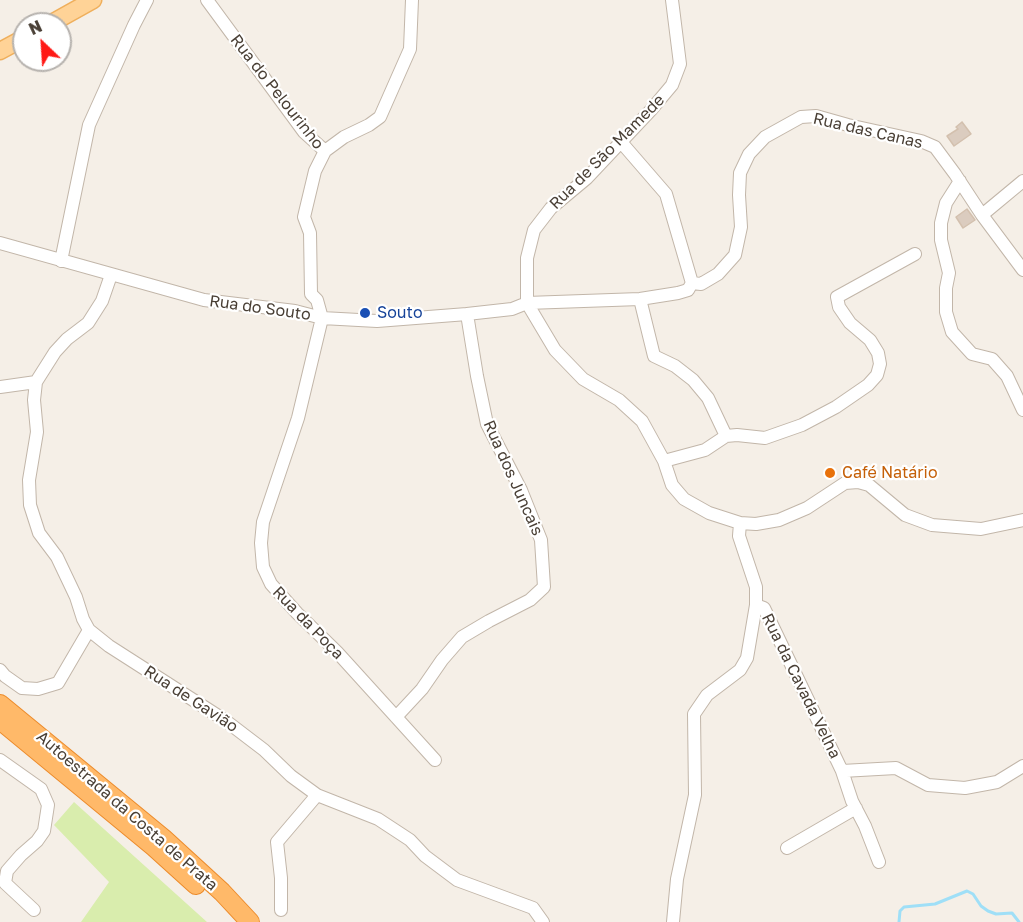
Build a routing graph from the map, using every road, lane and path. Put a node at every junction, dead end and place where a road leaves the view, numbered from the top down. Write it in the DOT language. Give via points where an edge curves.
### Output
graph roads {
  1 [pos="93,0"];
  2 [pos="147,0"];
  3 [pos="207,0"];
  4 [pos="412,0"];
  5 [pos="672,0"];
  6 [pos="72,12"];
  7 [pos="621,142"];
  8 [pos="325,151"];
  9 [pos="960,181"];
  10 [pos="1023,181"];
  11 [pos="982,215"];
  12 [pos="0,243"];
  13 [pos="915,254"];
  14 [pos="61,261"];
  15 [pos="1023,270"];
  16 [pos="111,275"];
  17 [pos="692,283"];
  18 [pos="312,294"];
  19 [pos="640,299"];
  20 [pos="526,303"];
  21 [pos="295,311"];
  22 [pos="467,314"];
  23 [pos="322,318"];
  24 [pos="36,382"];
  25 [pos="0,387"];
  26 [pos="1023,410"];
  27 [pos="726,436"];
  28 [pos="664,461"];
  29 [pos="1023,520"];
  30 [pos="740,523"];
  31 [pos="756,605"];
  32 [pos="89,630"];
  33 [pos="0,670"];
  34 [pos="0,704"];
  35 [pos="396,717"];
  36 [pos="0,720"];
  37 [pos="0,760"];
  38 [pos="435,760"];
  39 [pos="1023,766"];
  40 [pos="842,771"];
  41 [pos="316,795"];
  42 [pos="856,808"];
  43 [pos="787,848"];
  44 [pos="879,862"];
  45 [pos="34,910"];
  46 [pos="281,910"];
  47 [pos="232,922"];
  48 [pos="250,922"];
  49 [pos="543,922"];
  50 [pos="673,922"];
  1 -- 6 [label="main road"];
  2 -- 14 [label="street" via="89,125"];
  3 -- 8 [label="street, Rua do Pelourinho" via="304,132"];
  4 -- 8 [label="street" via="410,49 380,117"];
  5 -- 7 [label="street, Rua de São Mamede" via="680,64 672,85"];
  7 -- 17 [label="street" via="666,194"];
  7 -- 20 [label="street, Rua de São Mamede" via="551,208 534,230 527,258"];
  8 -- 18 [label="street, Rua do Pelourinho" via="315,171 304,217 310,233"];
  9 -- 11 [label="street, Rua das Canas"];
  9 -- 17 [label="street, Rua das Canas" via="935,147 921,141 816,116 801,117 765,137 749,154 740,173 741,227 735,255 718,274 701,284"];
  9 -- 26 [label="street" via="946,203 940,223 949,273 946,312 952,332 972,354 992,359 1007,376"];
  10 -- 11 [label="street"];
  11 -- 15 [label="street, Rua das Canas"];
  12 -- 14 [label="street, Rua do Souto"];
  13 -- 27 [label="street" via="837,297 839,308 878,353 877,375 868,385 802,425 765,438"];
  14 -- 16 [label="street, Rua do Souto"];
  16 -- 21 [label="street, Rua do Souto" via="204,300"];
  16 -- 24 [label="street" via="102,301 88,323 55,352"];
  17 -- 19 [label="street, Rua das Canas" via="688,290"];
  18 -- 21 [label="street"];
  18 -- 23 [label="street, Rua do Pelourinho"];
  19 -- 20 [label="street, Rua do Souto"];
  19 -- 27 [label="street" via="654,357 693,380 708,398"];
  20 -- 22 [label="street, Rua do Souto" via="512,309"];
  20 -- 28 [label="street" via="555,350 583,379 619,400 642,421"];
  21 -- 23 [label="street, Rua do Souto"];
  22 -- 23 [label="street, Rua do Souto" via="377,321"];
  22 -- 35 [label="street, Rua dos Juncais" via="487,424 541,540 544,587 530,600 462,637"];
  23 -- 35 [label="street, Rua da Poça" via="298,418 263,522 263,567 270,584"];
  24 -- 25 [label="street"];
  24 -- 32 [label="street" via="37,432 28,480 30,505 39,533 57,557"];
  27 -- 28 [label="street" via="705,450"];
  28 -- 30 [label="street" via="672,485 684,499 709,513"];
  29 -- 30 [label="street" via="981,529 932,525 905,515 869,485 858,482 845,483 807,508 779,520"];
  30 -- 31 [label="street, Rua da Cavada Velha" via="739,536 756,587"];
  31 -- 40 [label="street, Rua da Cavada Velha" via="765,608"];
  31 -- 50 [label="street, Rua da Cavada Velha" via="747,658 740,670 706,694 694,714 695,795 677,879"];
  32 -- 33 [label="street" via="58,683 38,689 22,687"];
  32 -- 41 [label="street, Rua de Gavião" via="226,721"];
  34 -- 48 [label="highway, Autoestrada da Costa de Prata" via="162,837"];
  35 -- 38 [label="street, Rua da Poça"];
  36 -- 47 [label="highway, Autoestrada da Costa de Prata" via="154,847"];
  37 -- 45 [label="street" via="41,789 48,806 44,831 7,871 5,884"];
  39 -- 40 [label="street, Rua da Cavada Velha" via="997,782 965,788 928,785 896,768"];
  40 -- 42 [label="street, Rua da Cavada Velha"];
  41 -- 46 [label="street" via="277,842"];
  41 -- 49 [label="street, Rua de Gavião" via="378,819 457,880 533,908"];
  42 -- 43 [label="street"];
  42 -- 44 [label="street, Rua da Cavada Velha"];
}
